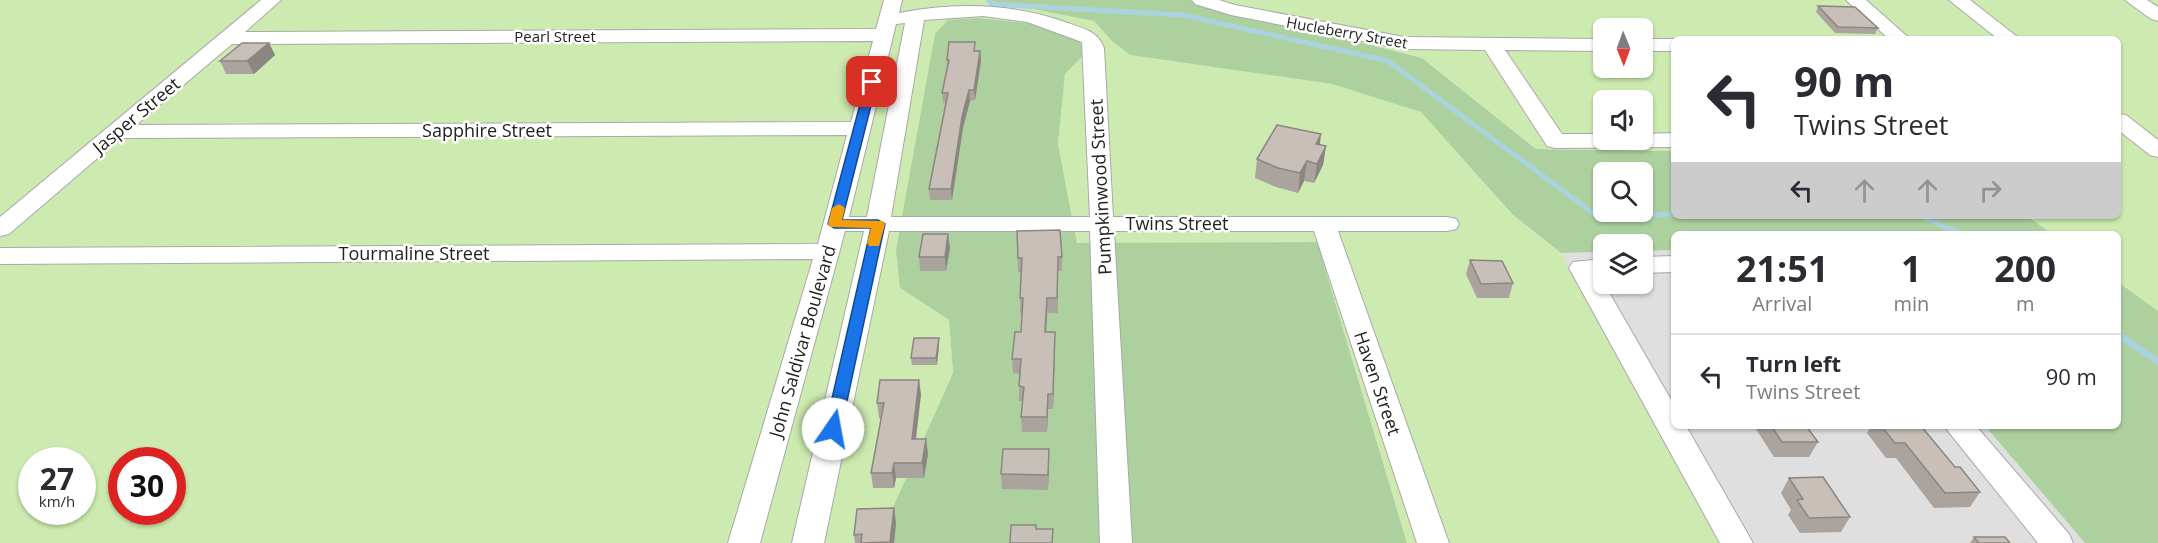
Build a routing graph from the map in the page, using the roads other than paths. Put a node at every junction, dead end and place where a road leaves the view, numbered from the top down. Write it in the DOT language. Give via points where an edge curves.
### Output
graph roads {
  1 [pos="272,0"];
  2 [pos="1201,0"];
  3 [pos="1855,0"];
  4 [pos="1958,0"];
  5 [pos="2134,0"];
  6 [pos="916,14"];
  7 [pos="2158,15"];
  8 [pos="888,18"];
  9 [pos="1897,36"];
  10 [pos="2006,36"];
  11 [pos="227,38"];
  12 [pos="1492,45"];
  13 [pos="1593,45"];
  14 [pos="1653,45"];
  15 [pos="1671,45"];
  16 [pos="2121,122"];
  17 [pos="860,128"];
  18 [pos="115,132"];
  19 [pos="1671,140"];
  20 [pos="2158,150"];
  21 [pos="1323,223"];
  22 [pos="834,224"];
  23 [pos="878,224"];
  24 [pos="1101,224"];
  25 [pos="1448,224"];
  26 [pos="0,229"];
  27 [pos="828,251"];
  28 [pos="0,256"];
  29 [pos="1671,264"];
  30 [pos="1653,265"];
  31 [pos="1607,294"];
  32 [pos="1671,417"];
  33 [pos="1677,429"];
  34 [pos="1962,429"];
  35 [pos="744,543"];
  36 [pos="808,543"];
  37 [pos="1116,543"];
  38 [pos="1433,543"];
  39 [pos="1737,543"];
  40 [pos="2057,543"];
  1 -- 11 [label="street, Jasper Street"];
  2 -- 12 [label="street, Hucleberry Street" via="1231,10 1384,41"];
  3 -- 9 [label="street"];
  4 -- 10 [label="street"];
  5 -- 7 [label="street"];
  6 -- 8 [label="street, Pumpkinwood Street"];
  6 -- 23 [label="street"];
  6 -- 24 [label="street, Pumpkinwood Street" via="955,10 1017,14 1091,39"];
  8 -- 11 [label="street, Pearl Street"];
  8 -- 17 [label="street, John Saldivar Boulevard"];
  11 -- 18 [label="street, Jasper Street"];
  12 -- 13 [label="street, Hucleberry Street"];
  12 -- 19 [label="street" via="1555,141"];
  14 -- 15 [label="street"];
  16 -- 20 [label="street"];
  17 -- 18 [label="street, Sapphire Street"];
  17 -- 22 [label="street, John Saldivar Boulevard"];
  18 -- 26 [label="street, Jasper Street"];
  21 -- 24 [label="street, Twins Street"];
  21 -- 25 [label="street, Twins Street"];
  21 -- 38 [label="street, Haven Street"];
  22 -- 23 [label="street, Twins Street"];
  22 -- 27 [label="street, John Saldivar Boulevard"];
  23 -- 24 [label="street, Twins Street"];
  23 -- 36 [label="street"];
  24 -- 37 [label="street, Pumpkinwood Street"];
  27 -- 28 [label="street, Tourmaline Street"];
  27 -- 35 [label="street, John Saldivar Boulevard"];
  29 -- 30 [label="street"];
  31 -- 32 [label="street"];
  33 -- 39 [label="street"];
  34 -- 40 [label="street"];
}
